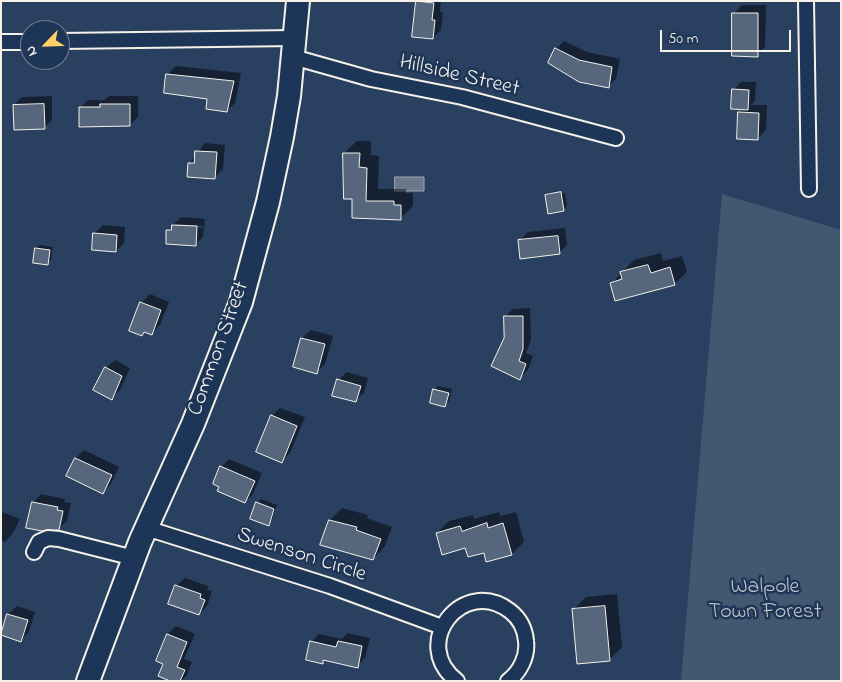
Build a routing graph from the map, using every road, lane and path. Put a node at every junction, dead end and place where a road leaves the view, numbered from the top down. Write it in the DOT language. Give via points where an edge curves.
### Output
graph roads {
  1 [pos="298,1"];
  2 [pos="806,1"];
  3 [pos="70,41"];
  4 [pos="1,42"];
  5 [pos="20,42"];
  6 [pos="294,47"];
  7 [pos="616,138"];
  8 [pos="809,188"];
  9 [pos="146,528"];
  10 [pos="34,552"];
  11 [pos="134,558"];
  12 [pos="442,627"];
  13 [pos="88,681"];
  14 [pos="457,681"];
  15 [pos="508,681"];
  1 -- 6 [label="main road, Common Street"];
  2 -- 8 [label="street"];
  3 -- 6 [label="street, Hillside Street"];
  4 -- 5 [label="street"];
  6 -- 7 [label="street, Hillside Street" via="371,79 462,97"];
  6 -- 9 [label="main road, Common Street" via="282,138 241,302 193,424"];
  9 -- 11 [label="main road, Common Street"];
  9 -- 12 [label="street, Swenson Circle" via="330,586"];
  10 -- 11 [label="street" via="39,542 48,538"];
  11 -- 13 [label="main road, Common Street"];
  12 -- 14 [label="street" via="440,658"];
  12 -- 15 [label="street" via="455,610 474,602 495,603 513,614 524,631 526,652 518,672"];
}
